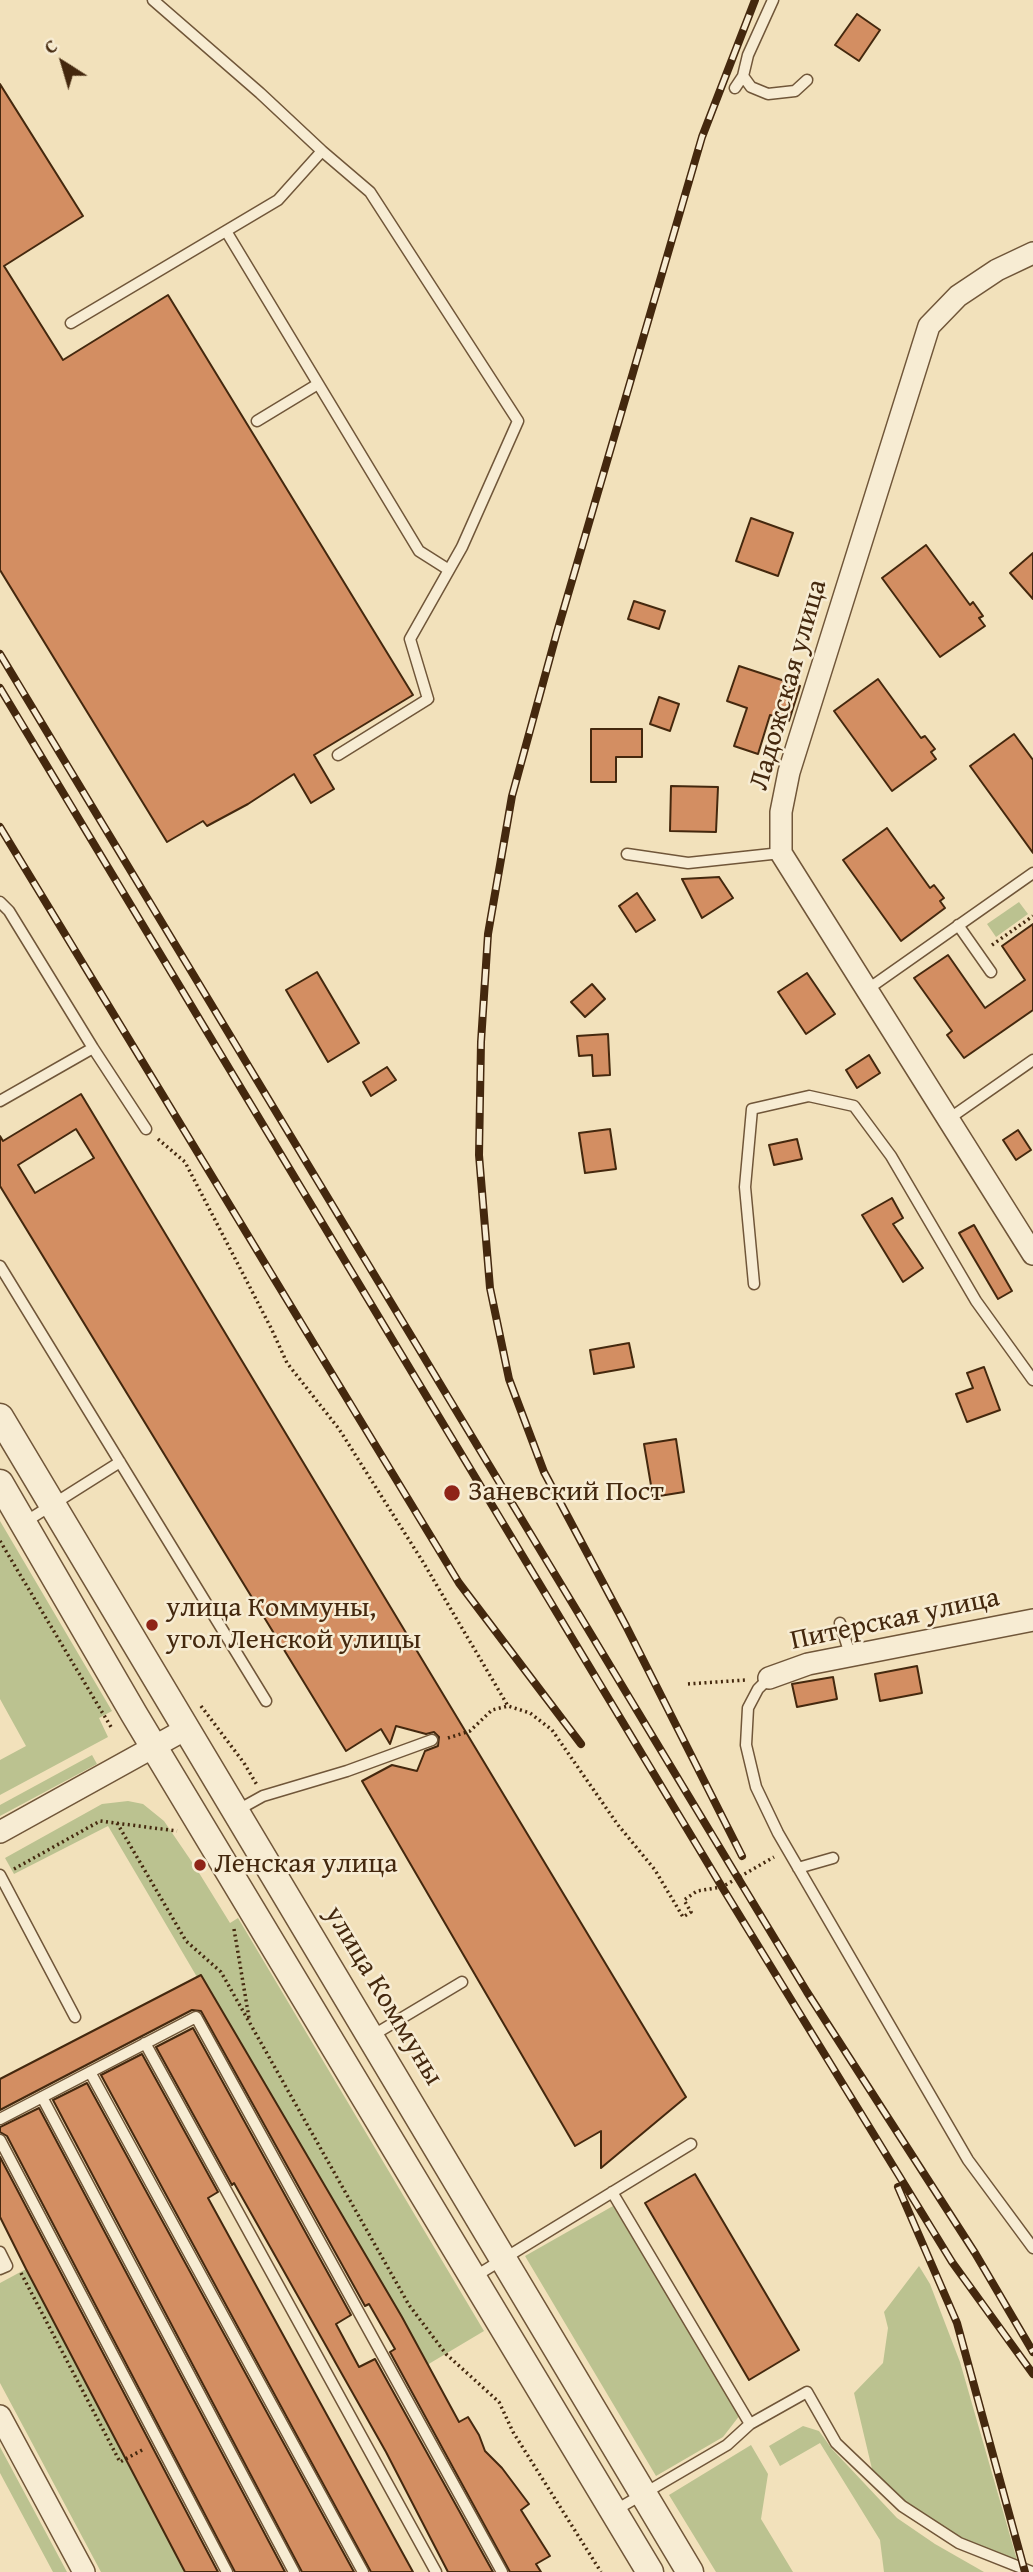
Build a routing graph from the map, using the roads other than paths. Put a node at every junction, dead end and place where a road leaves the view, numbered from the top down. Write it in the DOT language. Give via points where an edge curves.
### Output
graph roads {
  1 [pos="153,0"];
  2 [pos="773,0"];
  3 [pos="743,76"];
  4 [pos="807,80"];
  5 [pos="735,88"];
  6 [pos="322,151"];
  7 [pos="226,231"];
  8 [pos="1033,253"];
  9 [pos="71,323"];
  10 [pos="318,384"];
  11 [pos="257,421"];
  12 [pos="449,570"];
  13 [pos="338,755"];
  14 [pos="782,853"];
  15 [pos="627,854"];
  16 [pos="1031,878"];
  17 [pos="0,902"];
  18 [pos="958,925"];
  19 [pos="991,972"];
  20 [pos="868,989"];
  21 [pos="93,1048"];
  22 [pos="1033,1060"];
  23 [pos="0,1101"];
  24 [pos="950,1118"];
  25 [pos="146,1129"];
  26 [pos="1033,1254"];
  27 [pos="0,1266"];
  28 [pos="754,1284"];
  29 [pos="1033,1380"];
  30 [pos="0,1418"];
  31 [pos="120,1462"];
  32 [pos="0,1483"];
  33 [pos="52,1505"];
  34 [pos="23,1522"];
  35 [pos="1033,1620"];
  36 [pos="840,1623"];
  37 [pos="850,1654"];
  38 [pos="769,1678"];
  39 [pos="266,1701"];
  40 [pos="187,1729"];
  41 [pos="432,1740"];
  42 [pos="155,1747"];
  43 [pos="236,1811"];
  44 [pos="0,1832"];
  45 [pos="833,1858"];
  46 [pos="799,1868"];
  47 [pos="6,1873"];
  48 [pos="462,1982"];
  49 [pos="75,2017"];
  50 [pos="370,2037"];
  51 [pos="145,2043"];
  52 [pos="90,2072"];
  53 [pos="42,2097"];
  54 [pos="0,2119"];
  55 [pos="0,2140"];
  56 [pos="691,2144"];
  57 [pos="612,2192"];
  58 [pos="1033,2248"];
  59 [pos="0,2252"];
  60 [pos="503,2259"];
  61 [pos="3,2267"];
  62 [pos="474,2277"];
  63 [pos="0,2416"];
  64 [pos="750,2424"];
  65 [pos="643,2494"];
  66 [pos="614,2511"];
  67 [pos="645,2570"];
  68 [pos="84,2572"];
  69 [pos="227,2572"];
  70 [pos="295,2572"];
  71 [pos="363,2572"];
  72 [pos="436,2572"];
  73 [pos="502,2572"];
  74 [pos="690,2572"];
  75 [pos="1032,2572"];
  1 -- 6 [label="lane"];
  2 -- 3 [label="lane"];
  3 -- 4 [label="lane" via="751,87 768,94 795,91"];
  3 -- 5 [label="lane"];
  6 -- 7 [label="lane" via="278,200"];
  6 -- 12 [label="lane" via="370,192 518,421"];
  7 -- 9 [label="lane"];
  7 -- 10 [label="lane"];
  8 -- 14 [label="street, Ладожская улица" via="958,296 929,326 789,772 781,812"];
  10 -- 11 [label="lane"];
  10 -- 12 [label="lane" via="419,551"];
  12 -- 13 [label="lane" via="410,639 429,699"];
  14 -- 15 [label="lane" via="688,863"];
  14 -- 20 [label="street"];
  16 -- 18 [label="lane"];
  17 -- 21 [label="lane"];
  18 -- 19 [label="lane"];
  18 -- 20 [label="lane"];
  20 -- 24 [label="street"];
  21 -- 23 [label="lane"];
  21 -- 25 [label="lane"];
  22 -- 24 [label="lane"];
  24 -- 26 [label="street"];
  27 -- 31 [label="lane"];
  28 -- 29 [label="lane" via="745,1187 752,1109 809,1096 854,1107 891,1156 976,1301"];
  30 -- 33 [label="street, улица Коммуны"];
  31 -- 33 [label="lane"];
  31 -- 39 [label="lane"];
  32 -- 34 [label="street"];
  33 -- 34 [label="lane"];
  33 -- 40 [label="street, улица Коммуны"];
  34 -- 42 [label="street"];
  35 -- 37 [label="street, Питерская улица"];
  36 -- 37 [label="lane"];
  37 -- 38 [label="street, Питерская улица"];
  38 -- 46 [label="lane" via="748,1708 746,1745 756,1787"];
  40 -- 42 [label="street"];
  40 -- 43 [label="street, улица Коммуны"];
  41 -- 43 [label="lane" via="263,1796"];
  42 -- 44 [label="street"];
  42 -- 62 [label="street"];
  43 -- 50 [label="street, улица Коммуны"];
  45 -- 46 [label="lane"];
  46 -- 58 [label="lane" via="968,2160"];
  47 -- 49 [label="lane"];
  48 -- 50 [label="lane"];
  50 -- 60 [label="street, улица Коммуны"];
  51 -- 52 [label="lane"];
  51 -- 72 [label="lane"];
  51 -- 73 [label="lane" via="196,2017"];
  52 -- 53 [label="lane"];
  52 -- 71 [label="lane"];
  53 -- 54 [label="lane"];
  53 -- 70 [label="lane"];
  55 -- 69 [label="lane"];
  56 -- 57 [label="lane"];
  57 -- 60 [label="lane"];
  57 -- 64 [label="lane"];
  59 -- 61 [label="lane"];
  60 -- 62 [label="lane"];
  60 -- 65 [label="street, улица Коммуны"];
  62 -- 66 [label="street"];
  63 -- 68 [label="street"];
  64 -- 65 [label="lane" via="727,2445"];
  64 -- 75 [label="lane" via="807,2392 836,2443 902,2506 959,2543"];
  65 -- 66 [label="lane"];
  65 -- 74 [label="street, улица Коммуны"];
  66 -- 67 [label="street"];
}
